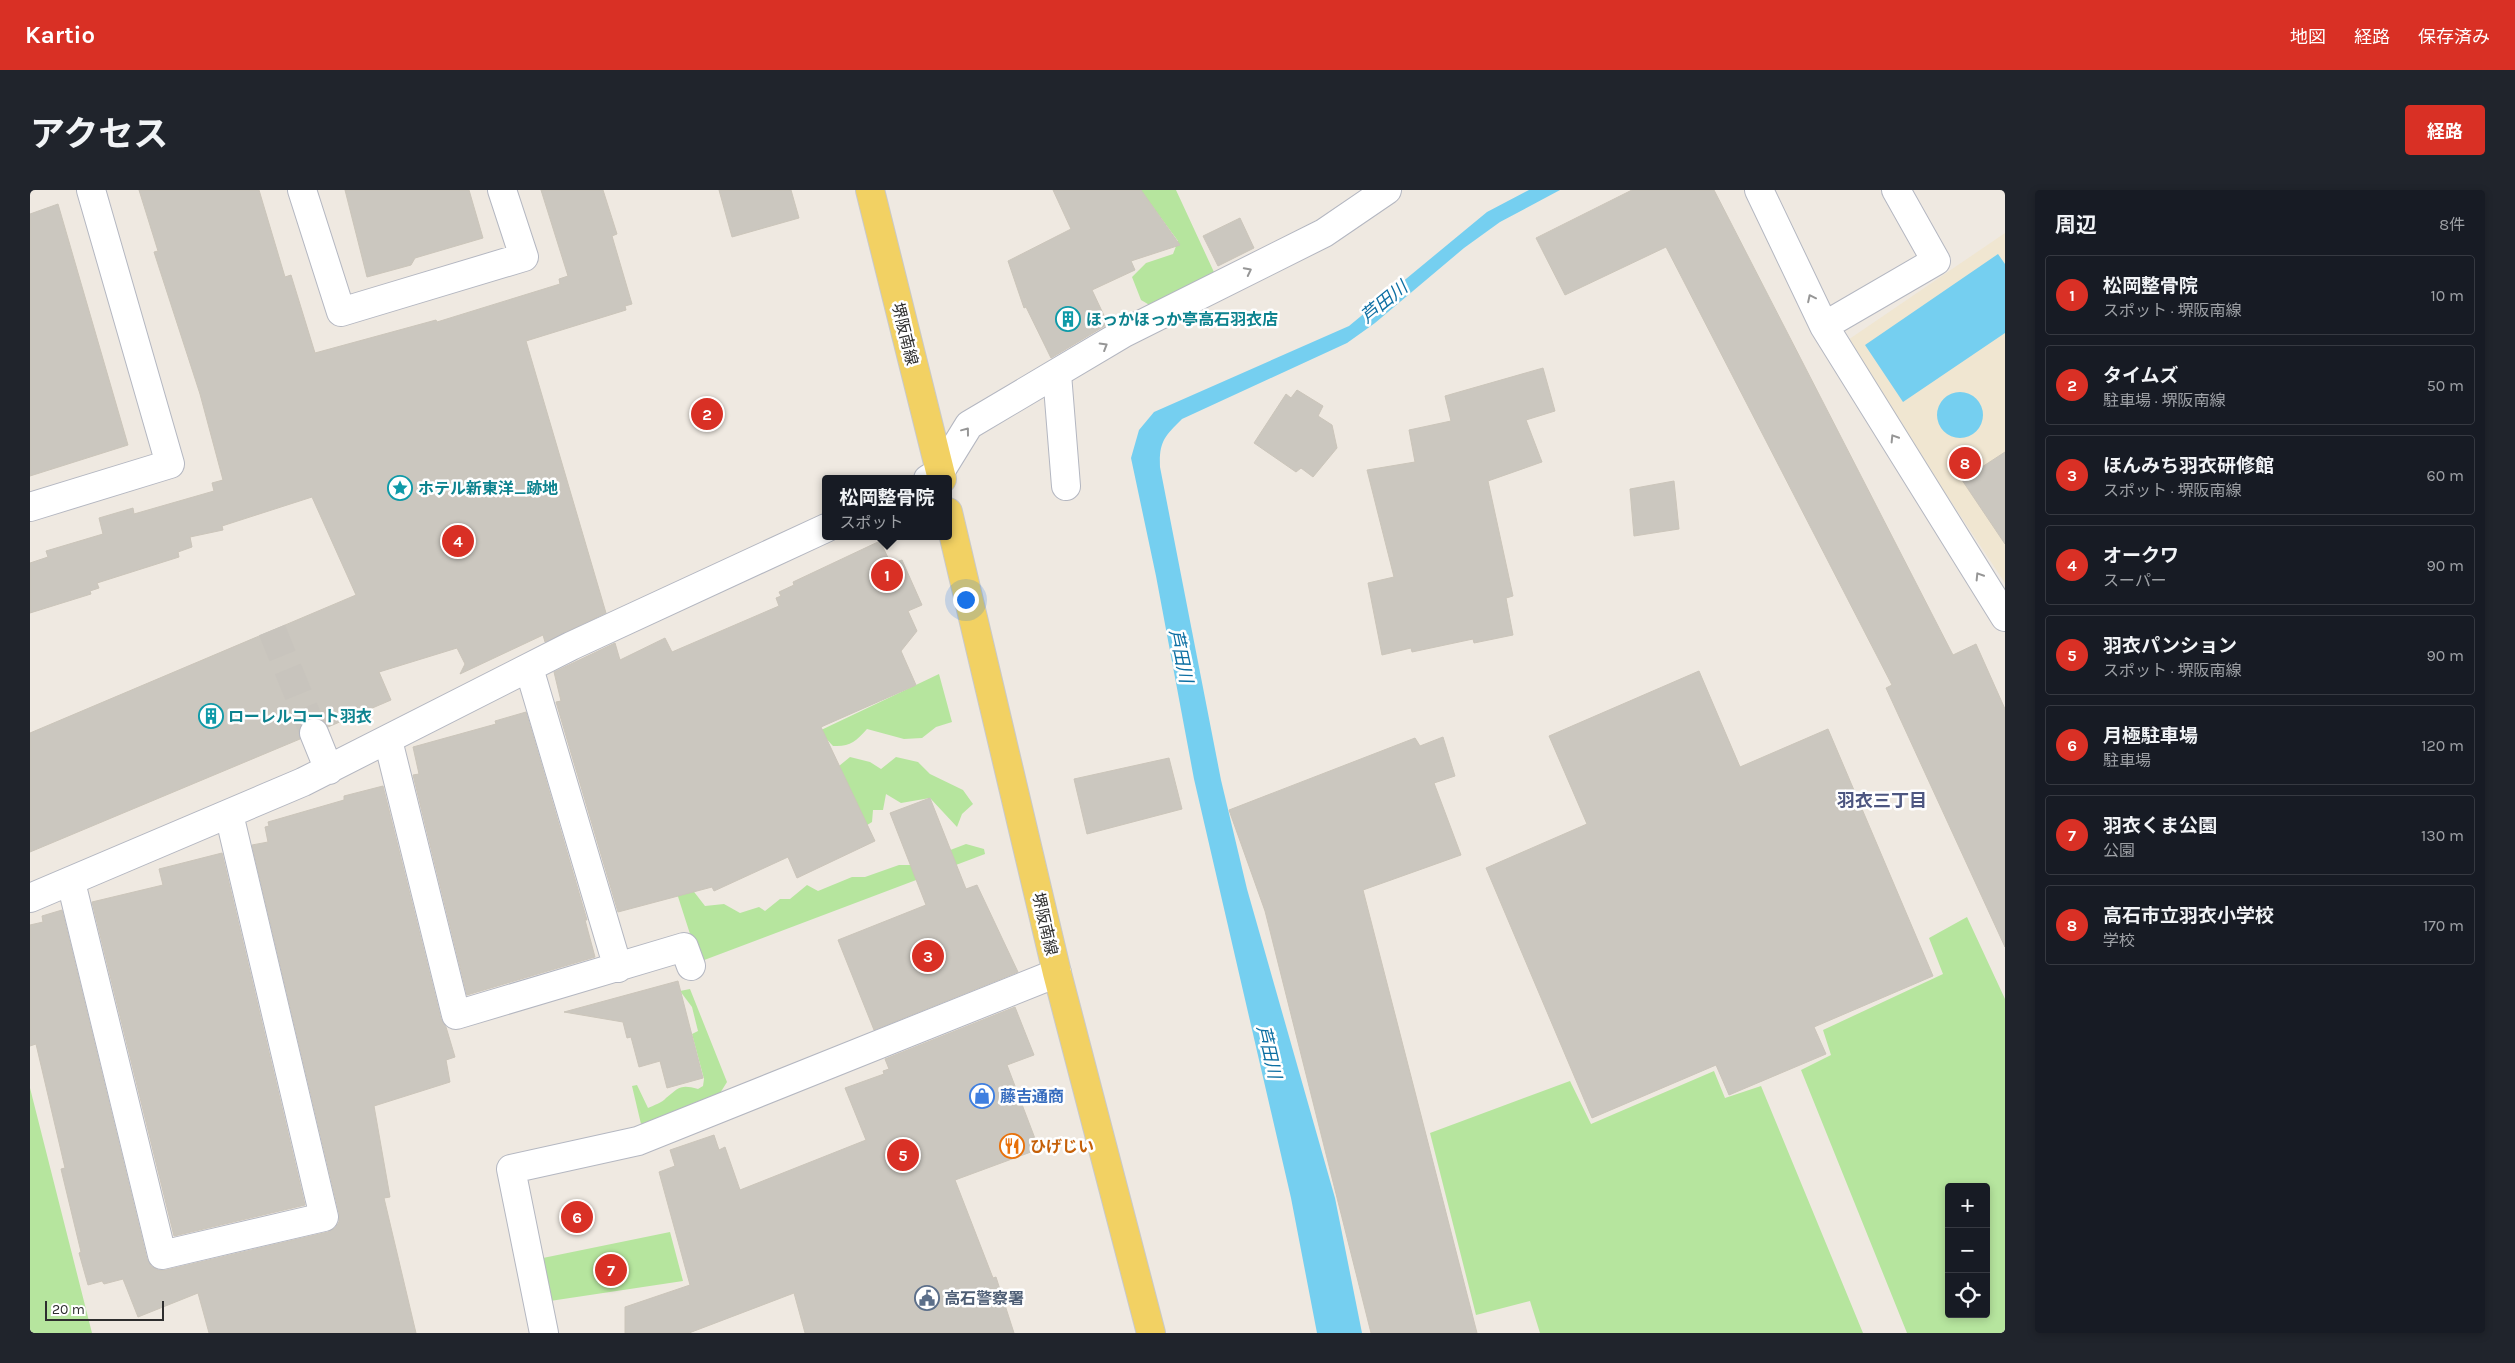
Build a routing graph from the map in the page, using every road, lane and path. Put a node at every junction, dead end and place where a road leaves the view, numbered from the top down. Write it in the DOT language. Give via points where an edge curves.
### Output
graph roads {
  1 [pos="91,190"];
  2 [pos="302,190"];
  3 [pos="502,190"];
  4 [pos="870,190"];
  5 [pos="1387,190"];
  6 [pos="1759,190"];
  7 [pos="1896,190"];
  8 [pos="1824,326"];
  9 [pos="1057,374"];
  10 [pos="937,475"];
  11 [pos="938,475"];
  12 [pos="1066,486"];
  13 [pos="30,507"];
  14 [pos="952,529"];
  15 [pos="822,530"];
  16 [pos="2005,617"];
  17 [pos="529,668"];
  18 [pos="314,733"];
  19 [pos="388,740"];
  20 [pos="329,770"];
  21 [pos="229,814"];
  22 [pos="71,882"];
  23 [pos="30,898"];
  24 [pos="691,966"];
  25 [pos="618,968"];
  26 [pos="1057,973"];
  27 [pos="544,1333"];
  28 [pos="1151,1333"];
  1 -- 13 [label="street" via="170,464"];
  2 -- 3 [label="street" via="340,312 524,257"];
  4 -- 10 [label="main road, 堺阪南線"];
  9 -- 5 [label="street, one-way" via="1124,333 1324,233"];
  8 -- 6 [label="street, one-way"];
  7 -- 8 [label="street" via="1936,261"];
  16 -- 8 [label="street, one-way"];
  11 -- 9 [label="street, one-way" via="969,426"];
  9 -- 12 [label="street"];
  14 -- 26 [label="main road, 堺阪南線"];
  15 -- 17 [label="street"];
  17 -- 19 [label="street"];
  17 -- 25 [label="street"];
  18 -- 20 [label="street"];
  19 -- 20 [label="street"];
  19 -- 25 [label="street" via="456,1015"];
  20 -- 21 [label="street"];
  21 -- 22 [label="street"];
  21 -- 22 [label="street" via="324,1217 162,1255"];
  22 -- 23 [label="street"];
  24 -- 25 [label="street" via="684,947"];
  26 -- 27 [label="street" via="638,1141 512,1169"];
  26 -- 28 [label="main road, 堺阪南線"];
}
